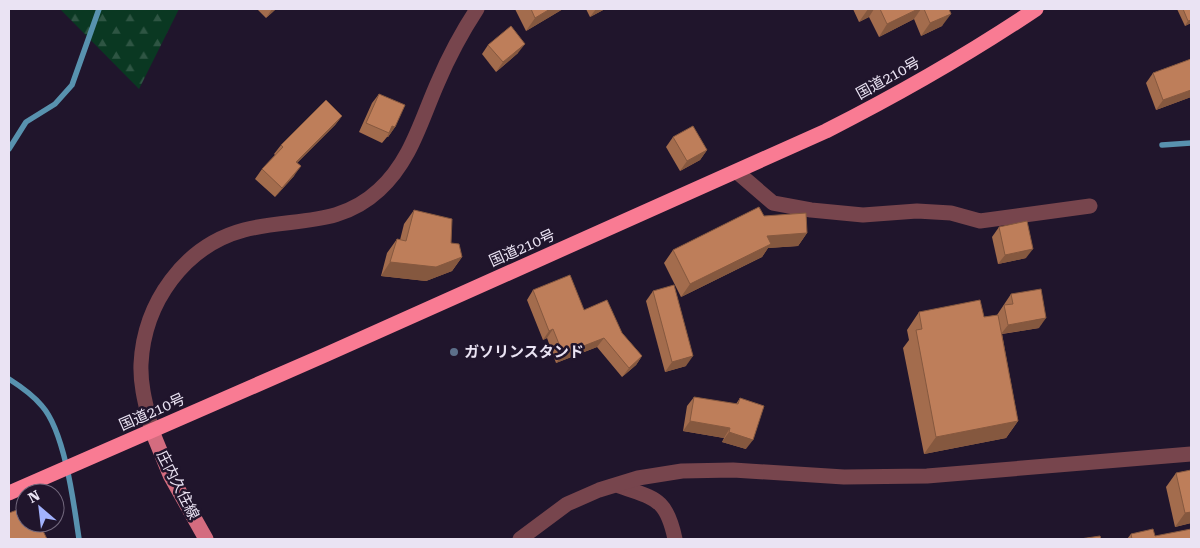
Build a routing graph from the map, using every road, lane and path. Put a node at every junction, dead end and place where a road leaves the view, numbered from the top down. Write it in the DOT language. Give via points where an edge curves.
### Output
graph roads {
  1 [pos="477,9"];
  2 [pos="1036,9"];
  3 [pos="737,172"];
  4 [pos="1090,206"];
  5 [pos="152,431"];
  6 [pos="1191,454"];
  7 [pos="617,485"];
  8 [pos="9,494"];
  9 [pos="206,539"];
  10 [pos="520,539"];
  11 [pos="676,539"];
  1 -- 5 [label="street" via="438,81 408,155 380,190 344,213 227,236 195,254 178,271 160,297 143,340 142,382"];
  2 -- 3 [label="highway, 国道210号" via="944,68 885,101"];
  3 -- 4 [label="street" via="773,203 837,213 863,215 916,211 951,213 980,221"];
  3 -- 5 [label="highway, 国道210号"];
  5 -- 8 [label="highway, 国道210号"];
  5 -- 9 [label="main road, 庄内久住線" via="170,475"];
  6 -- 7 [label="street" via="927,476 844,477 733,470 682,471"];
  7 -- 10 [label="street" via="567,504"];
  7 -- 11 [label="street" via="658,501 669,514"];
}
